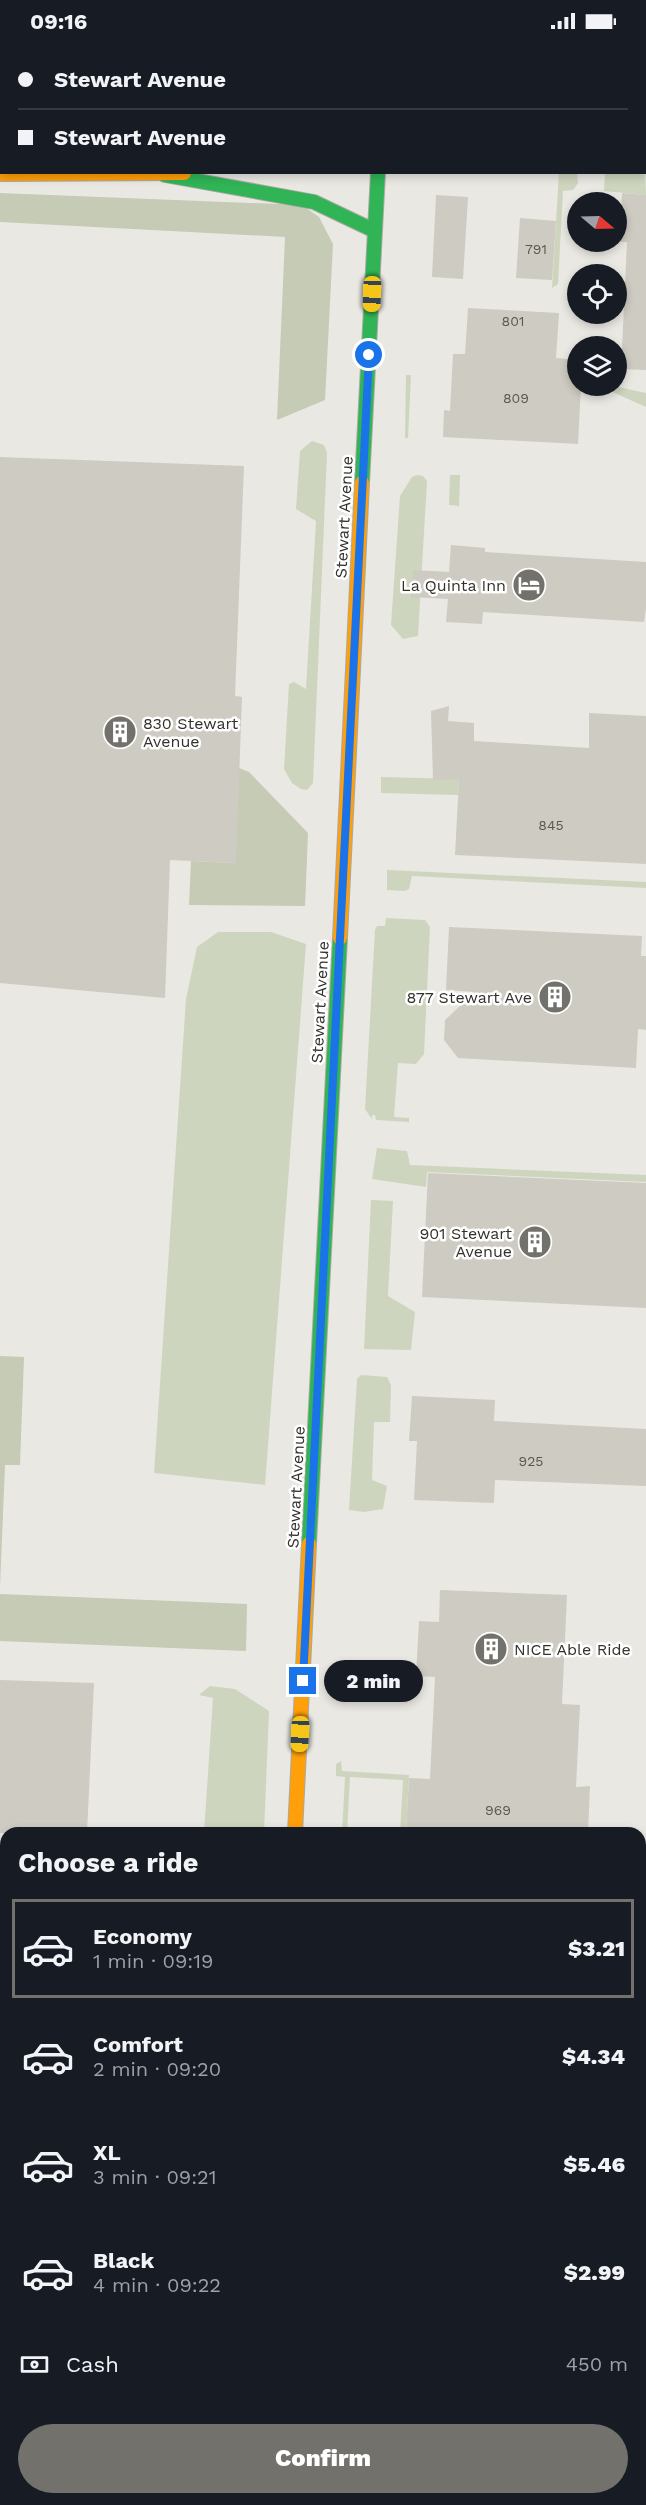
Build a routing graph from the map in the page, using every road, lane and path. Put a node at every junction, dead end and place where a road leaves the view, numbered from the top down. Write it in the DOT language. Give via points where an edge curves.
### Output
graph roads {
  1 [pos="0,174"];
  2 [pos="175,174"];
  3 [pos="378,174"];
  4 [pos="165,175"];
  5 [pos="375,231"];
  6 [pos="295,1827"];
  1 -- 4 [label="main road"];
  2 -- 4 [label="main road"];
  3 -- 5 [label="main road, Stewart Avenue"];
  4 -- 5 [label="main road" via="314,202"];
  5 -- 6 [label="main road, Stewart Avenue"];
}
